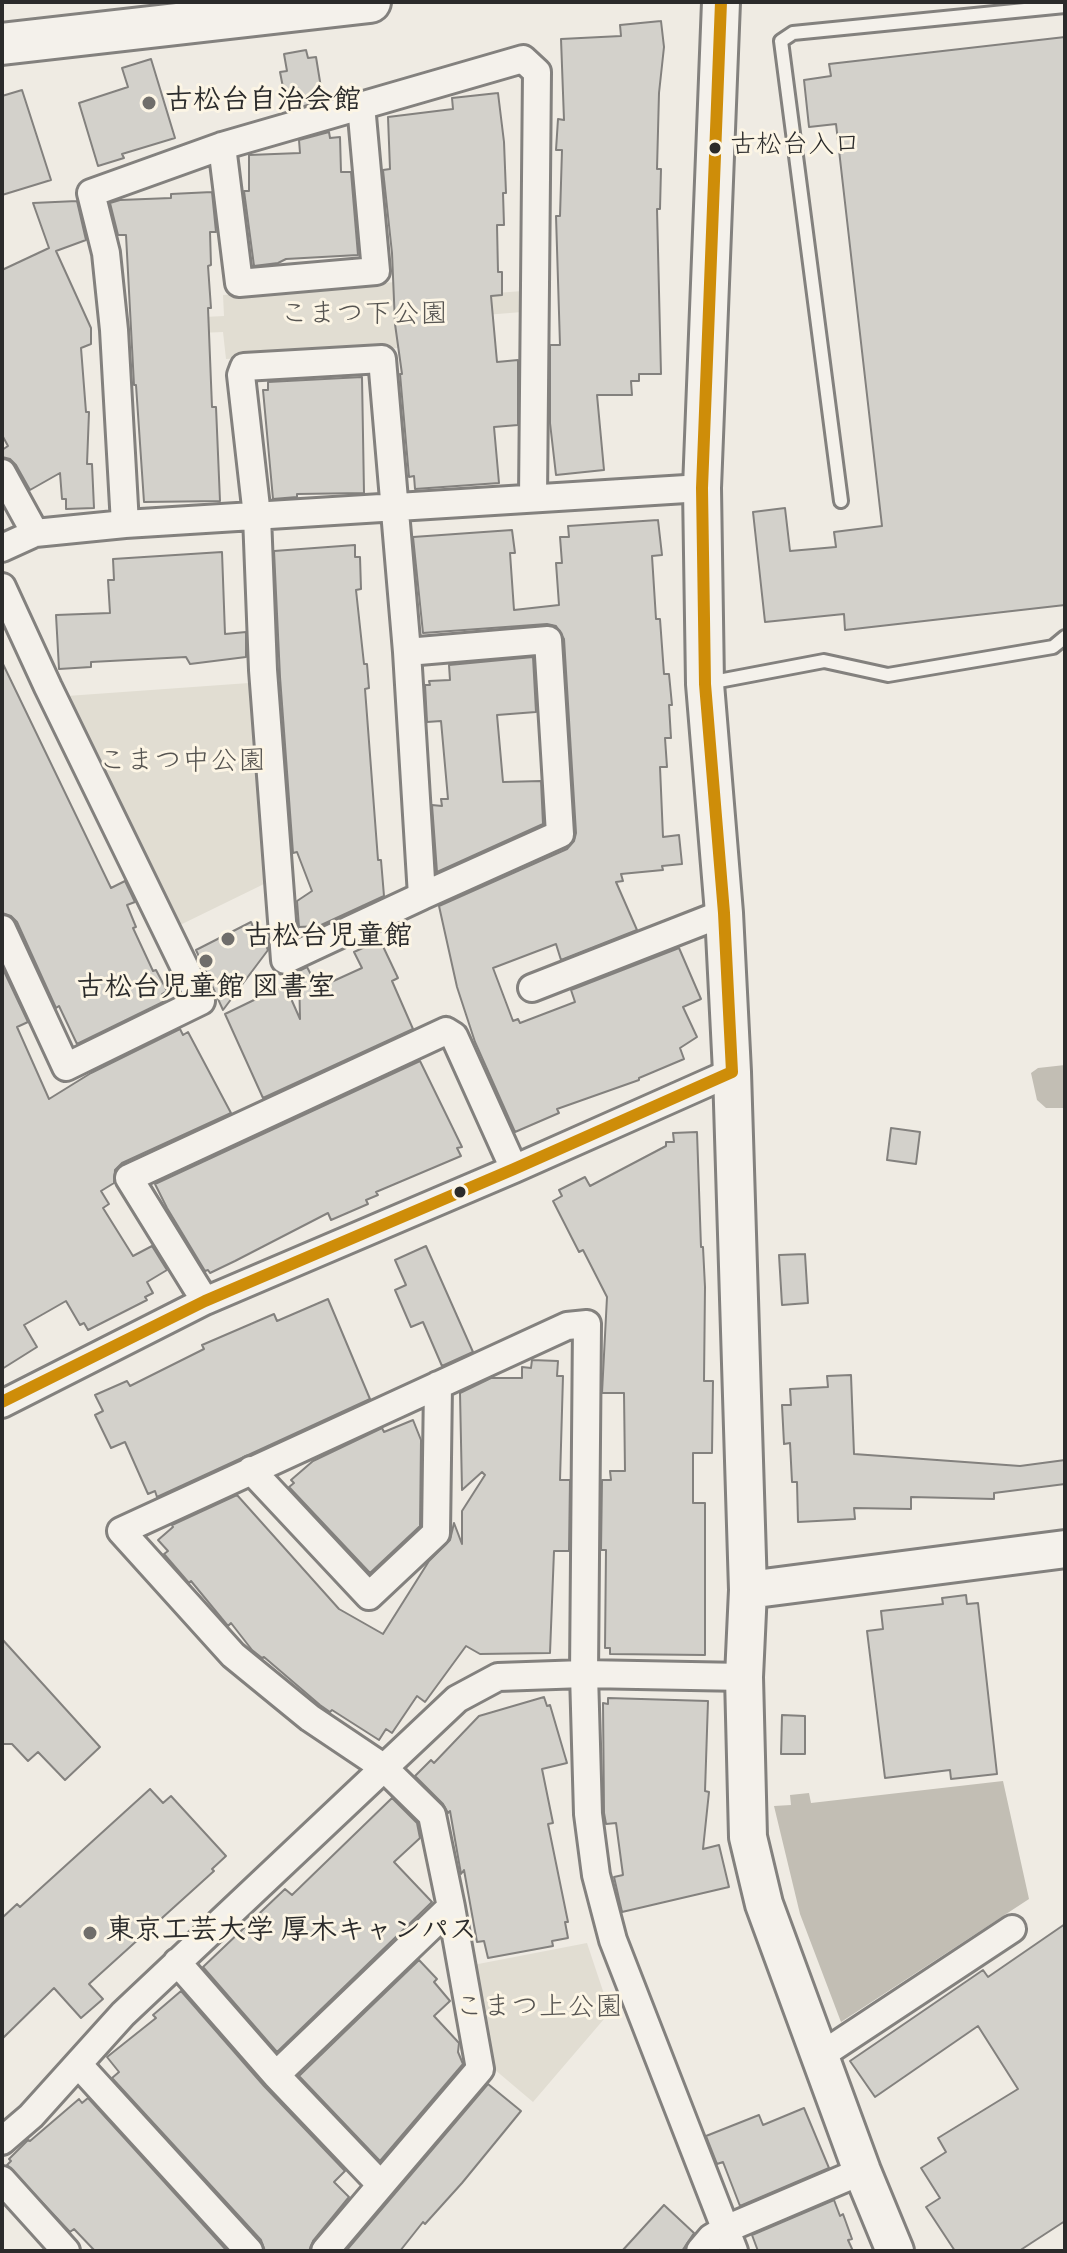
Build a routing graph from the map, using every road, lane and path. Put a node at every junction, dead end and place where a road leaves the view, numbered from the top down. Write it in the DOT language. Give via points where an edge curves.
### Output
graph roads {
  1 [pos="370,2"];
  2 [pos="721,2"];
  3 [pos="1065,6"];
  4 [pos="2,44"];
  5 [pos="361,105"];
  6 [pos="222,146"];
  7 [pos="2,473"];
  8 [pos="702,488"];
  9 [pos="533,497"];
  10 [pos="841,501"];
  11 [pos="395,509"];
  12 [pos="257,516"];
  13 [pos="125,524"];
  14 [pos="35,533"];
  15 [pos="2,548"];
  16 [pos="2,587"];
  17 [pos="1065,637"];
  18 [pos="407,652"];
  19 [pos="705,684"];
  20 [pos="422,896"];
  21 [pos="724,913"];
  22 [pos="2,929"];
  23 [pos="532,988"];
  24 [pos="732,1072"];
  25 [pos="514,1169"];
  26 [pos="205,1301"];
  27 [pos="438,1385"];
  28 [pos="3,1401"];
  29 [pos="251,1470"];
  30 [pos="1065,1549"];
  31 [pos="748,1590"];
  32 [pos="584,1674"];
  33 [pos="744,1677"];
  34 [pos="383,1767"];
  35 [pos="451,1907"];
  36 [pos="1005,1944"];
  37 [pos="177,1962"];
  38 [pos="820,2056"];
  39 [pos="78,2064"];
  40 [pos="276,2075"];
  41 [pos="2,2141"];
  42 [pos="862,2171"];
  43 [pos="2,2180"];
  44 [pos="381,2185"];
  45 [pos="730,2240"];
  46 [pos="66,2251"];
  47 [pos="249,2251"];
  48 [pos="325,2251"];
  49 [pos="700,2251"];
  50 [pos="895,2251"];
  1 -- 4 [label="main road"];
  2 -- 8 [label="street"];
  3 -- 10 [label="lane" via="793,33 781,41"];
  5 -- 6 [label="street"];
  5 -- 6 [label="street" via="376,271 239,283"];
  5 -- 9 [label="street" via="523,59 537,72"];
  6 -- 13 [label="street" via="91,193 106,253"];
  7 -- 14 [label="street"];
  8 -- 9 [label="street"];
  8 -- 19 [label="street"];
  9 -- 11 [label="street"];
  11 -- 12 [label="street"];
  11 -- 12 [label="street" via="382,359 314,361 244,367 241,375"];
  11 -- 18 [label="street"];
  12 -- 13 [label="street"];
  12 -- 20 [label="street" via="285,960"];
  13 -- 14 [label="street"];
  14 -- 15 [label="street"];
  16 -- 22 [label="street" via="201,1001 66,1067"];
  17 -- 19 [label="lane" via="1053,647 888,675 824,661"];
  18 -- 20 [label="street"];
  18 -- 20 [label="street" via="548,640 560,834"];
  19 -- 21 [label="street"];
  21 -- 23 [label="street"];
  21 -- 24 [label="street"];
  24 -- 25 [label="street"];
  24 -- 31 [label="street"];
  25 -- 26 [label="street"];
  25 -- 26 [label="street" via="454,1036 446,1031 129,1178"];
  26 -- 28 [label="street"];
  27 -- 29 [label="street"];
  27 -- 29 [label="street" via="436,1533 369,1596"];
  27 -- 32 [label="street" via="567,1326 587,1324"];
  29 -- 34 [label="street" via="121,1531 233,1655 310,1718"];
  30 -- 31 [label="street"];
  31 -- 33 [label="street"];
  32 -- 33 [label="street"];
  32 -- 34 [label="street" via="498,1677 457,1699"];
  32 -- 45 [label="street" via="588,1814 609,1927"];
  33 -- 38 [label="street" via="748,1837 764,1904"];
  34 -- 35 [label="street" via="432,1815"];
  34 -- 37 [label="street"];
  35 -- 40 [label="street"];
  35 -- 44 [label="street" via="480,2069"];
  36 -- 38 [label="street"];
  37 -- 39 [label="street"];
  37 -- 40 [label="street"];
  38 -- 42 [label="street"];
  39 -- 41 [label="street"];
  39 -- 47 [label="street"];
  40 -- 44 [label="street"];
  42 -- 45 [label="street"];
  42 -- 50 [label="street"];
  43 -- 46 [label="street"];
  44 -- 48 [label="street"];
  45 -- 49 [label="street" via="711,2238"];
}
